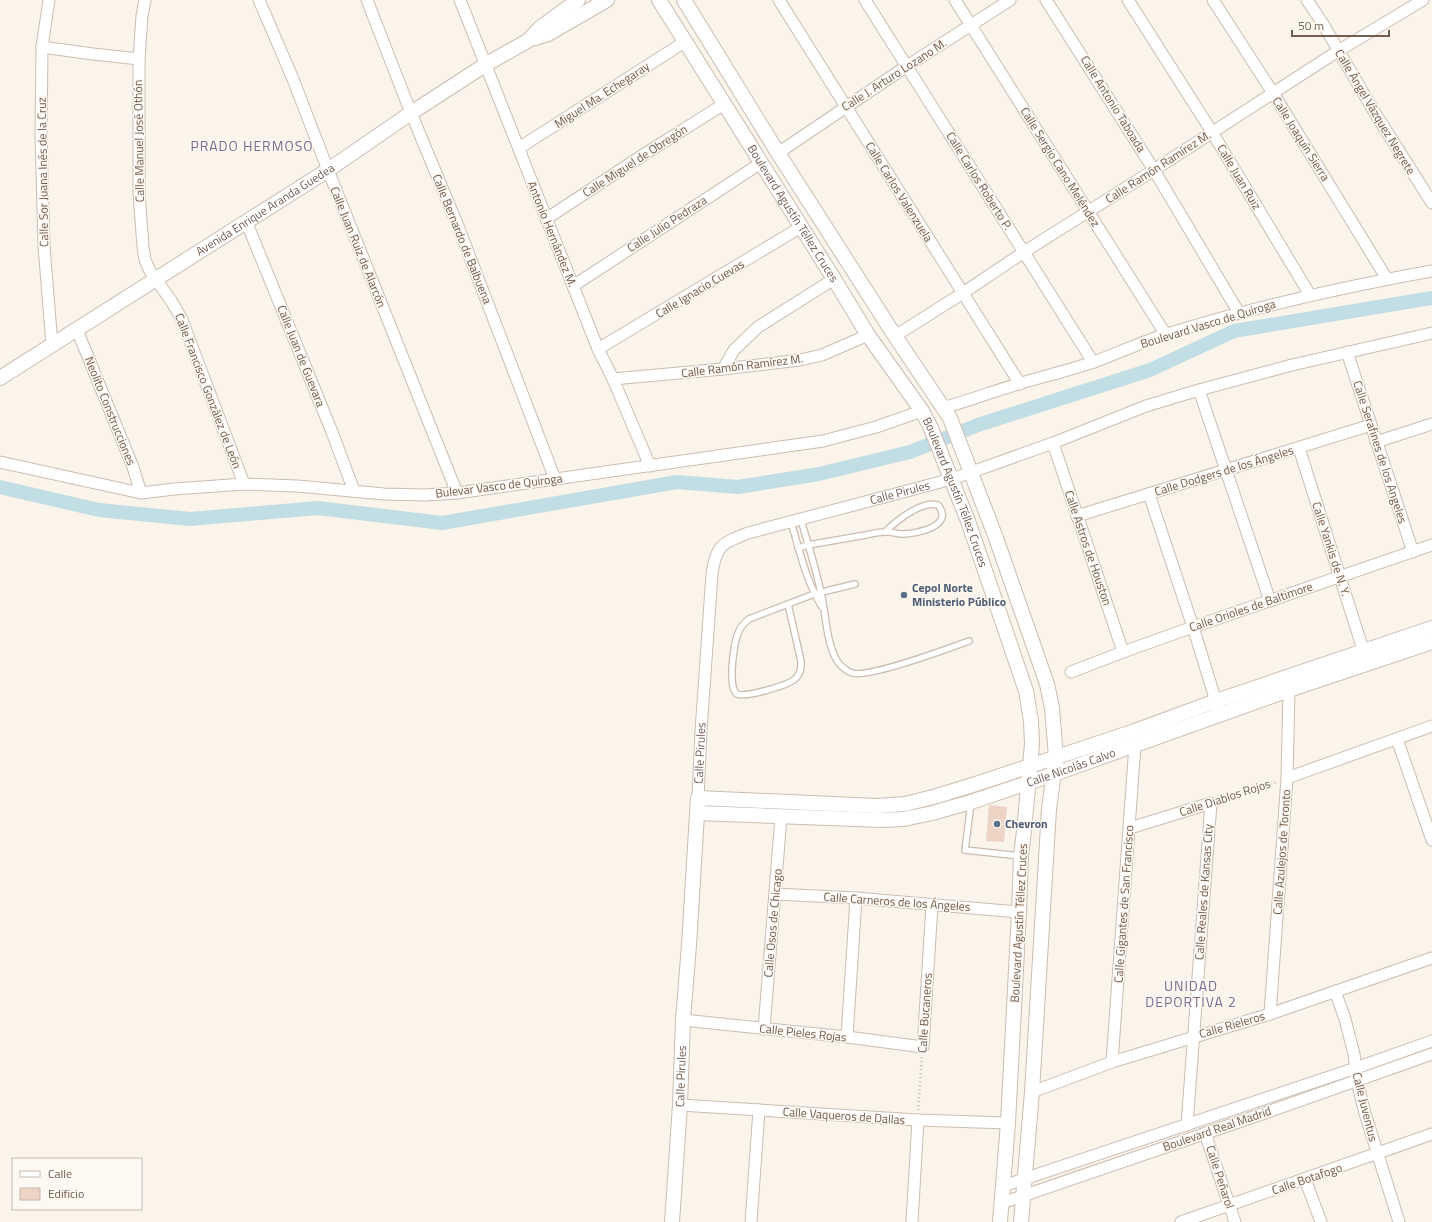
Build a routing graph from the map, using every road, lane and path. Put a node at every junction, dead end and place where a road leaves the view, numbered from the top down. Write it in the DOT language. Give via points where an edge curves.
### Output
graph roads {
  1 [pos="48,0"];
  2 [pos="145,0"];
  3 [pos="259,0"];
  4 [pos="367,0"];
  5 [pos="460,0"];
  6 [pos="578,0"];
  7 [pos="607,0"];
  8 [pos="659,0"];
  9 [pos="684,0"];
  10 [pos="779,0"];
  11 [pos="864,0"];
  12 [pos="955,0"];
  13 [pos="1010,0"];
  14 [pos="1046,0"];
  15 [pos="1128,0"];
  16 [pos="1213,0"];
  17 [pos="1307,0"];
  18 [pos="1423,0"];
  19 [pos="971,25"];
  20 [pos="529,40"];
  21 [pos="686,41"];
  22 [pos="42,47"];
  23 [pos="1338,51"];
  24 [pos="138,59"];
  25 [pos="485,65"];
  26 [pos="907,66"];
  27 [pos="1273,93"];
  28 [pos="724,104"];
  29 [pos="846,106"];
  30 [pos="411,113"];
  31 [pos="1212,132"];
  32 [pos="519,148"];
  33 [pos="778,152"];
  34 [pos="761,163"];
  35 [pos="328,170"];
  36 [pos="1154,170"];
  37 [pos="1432,203"];
  38 [pos="1089,212"];
  39 [pos="546,219"];
  40 [pos="246,221"];
  41 [pos="801,227"];
  42 [pos="1024,252"];
  43 [pos="1432,271"];
  44 [pos="157,279"];
  45 [pos="834,279"];
  46 [pos="1387,279"];
  47 [pos="573,286"];
  48 [pos="963,293"];
  49 [pos="1310,295"];
  50 [pos="1239,313"];
  51 [pos="77,330"];
  52 [pos="1432,333"];
  53 [pos="868,335"];
  54 [pos="1166,335"];
  55 [pos="895,336"];
  56 [pos="52,345"];
  57 [pos="598,349"];
  58 [pos="1347,352"];
  59 [pos="1093,362"];
  60 [pos="723,369"];
  61 [pos="0,378"];
  62 [pos="613,379"];
  63 [pos="1020,384"];
  64 [pos="1199,390"];
  65 [pos="922,411"];
  66 [pos="947,413"];
  67 [pos="1432,424"];
  68 [pos="1371,425"];
  69 [pos="1376,442"];
  70 [pos="1053,443"];
  71 [pos="1299,448"];
  72 [pos="0,462"];
  73 [pos="650,466"];
  74 [pos="1225,470"];
  75 [pos="971,472"];
  76 [pos="556,479"];
  77 [pos="952,479"];
  78 [pos="244,484"];
  79 [pos="354,491"];
  80 [pos="141,493"];
  81 [pos="457,494"];
  82 [pos="1149,494"];
  83 [pos="1077,516"];
  84 [pos="796,521"];
  85 [pos="885,532"];
  86 [pos="808,545"];
  87 [pos="1432,545"];
  88 [pos="798,548"];
  89 [pos="1413,552"];
  90 [pos="1340,576"];
  91 [pos="855,584"];
  92 [pos="821,592"];
  93 [pos="814,594"];
  94 [pos="1270,601"];
  95 [pos="788,604"];
  96 [pos="825,611"];
  97 [pos="1193,627"];
  98 [pos="1432,628"];
  99 [pos="970,641"];
  100 [pos="1432,642"];
  101 [pos="1123,652"];
  102 [pos="1366,657"];
  103 [pos="1071,672"];
  104 [pos="1289,690"];
  105 [pos="1218,708"];
  106 [pos="1432,726"];
  107 [pos="1397,739"];
  108 [pos="1135,745"];
  109 [pos="1056,757"];
  110 [pos="1030,765"];
  111 [pos="1054,774"];
  112 [pos="1287,778"];
  113 [pos="1029,783"];
  114 [pos="698,798"];
  115 [pos="971,802"];
  116 [pos="1211,804"];
  117 [pos="697,813"];
  118 [pos="781,817"];
  119 [pos="1130,828"];
  120 [pos="1432,840"];
  121 [pos="1021,856"];
  122 [pos="775,894"];
  123 [pos="856,898"];
  124 [pos="932,905"];
  125 [pos="1020,912"];
  126 [pos="1432,958"];
  127 [pos="1335,991"];
  128 [pos="1270,1014"];
  129 [pos="683,1020"];
  130 [pos="764,1029"];
  131 [pos="847,1037"];
  132 [pos="1194,1037"];
  133 [pos="1432,1041"];
  134 [pos="923,1047"];
  135 [pos="1432,1054"];
  136 [pos="1112,1062"];
  137 [pos="1356,1068"];
  138 [pos="1357,1080"];
  139 [pos="1032,1092"];
  140 [pos="680,1104"];
  141 [pos="759,1110"];
  142 [pos="918,1120"];
  143 [pos="1008,1123"];
  144 [pos="1187,1125"];
  145 [pos="1205,1133"];
  146 [pos="1432,1134"];
  147 [pos="1377,1154"];
  148 [pos="1025,1178"];
  149 [pos="1305,1179"];
  150 [pos="1003,1186"];
  151 [pos="1023,1196"];
  152 [pos="1002,1203"];
  153 [pos="1229,1205"];
  154 [pos="672,1222"];
  155 [pos="751,1222"];
  156 [pos="912,1222"];
  157 [pos="1000,1222"];
  158 [pos="1021,1222"];
  159 [pos="1181,1222"];
  160 [pos="1235,1222"];
  161 [pos="1321,1222"];
  162 [pos="1399,1222"];
  1 -- 22 [label="street, Calle Sor Juana Inés de la Cruz"];
  2 -- 24 [label="street, Calle Manuel José Othón"];
  3 -- 35 [label="street, Calle Juan Ruiz de Alarcón"];
  4 -- 30 [label="street, Calle Bernardo de Balbuena"];
  5 -- 25 [label="street, Antonio Hernández M."];
  6 -- 20 [label="street, Avenida Enrique Aranda Guedea" via="540,28"];
  7 -- 20 [label="street, Avenida Enrique Aranda Guedea" via="548,34"];
  8 -- 21 [label="street, Boulevard Agustín Téllez Cruces"];
  9 -- 33 [label="street, Boulevard Agustín Téllez Cruces"];
  10 -- 29 [label="street, Calle Carlos Valenzuela"];
  11 -- 26 [label="street, Calle Carlos Roberto P."];
  12 -- 19 [label="street, Calle Sergio Cano Meléndez"];
  13 -- 19 [label="street, Calle J. Arturo Lozano M."];
  14 -- 36 [label="street, Calle Antonio Taboada"];
  15 -- 31 [label="street, Calle Juan Ruiz"];
  16 -- 27 [label="street, Calle Joaquín Sierra"];
  17 -- 23 [label="street, Calle Ángel Vázquez Negrete"];
  18 -- 23 [label="street, Calle Ramón Ramírez M."];
  19 -- 26 [label="street, Calle J. Arturo Lozano M."];
  19 -- 38 [label="street, Calle Sergio Cano Meléndez"];
  20 -- 25 [label="street, Avenida Enrique Aranda Guedea"];
  21 -- 28 [label="street, Boulevard Agustín Téllez Cruces"];
  21 -- 32 [label="street, Miguel Ma. Echegaray"];
  22 -- 24 [label="street"];
  22 -- 56 [label="street, Calle Sor Juana Inés de la Cruz" via="44,246"];
  23 -- 27 [label="street, Calle Ramón Ramírez M."];
  23 -- 37 [label="street, Calle Ángel Vázquez Negrete"];
  24 -- 44 [label="street, Calle Manuel José Othón" via="142,248 150,271"];
  25 -- 30 [label="street, Avenida Enrique Aranda Guedea"];
  25 -- 32 [label="street, Antonio Hernández M."];
  26 -- 29 [label="street, Calle J. Arturo Lozano M."];
  26 -- 42 [label="street, Calle Carlos Roberto P."];
  27 -- 31 [label="street, Calle Ramón Ramírez M."];
  27 -- 46 [label="street, Calle Joaquín Sierra"];
  28 -- 34 [label="street, Boulevard Agustín Téllez Cruces"];
  28 -- 39 [label="street, Calle Miguel de Obregón"];
  29 -- 33 [label="street, Calle J. Arturo Lozano M."];
  29 -- 48 [label="street, Calle Carlos Valenzuela"];
  30 -- 35 [label="street, Avenida Enrique Aranda Guedea"];
  30 -- 76 [label="street, Calle Bernardo de Balbuena" via="458,226"];
  31 -- 36 [label="street, Calle Ramón Ramírez M."];
  31 -- 49 [label="street, Calle Juan Ruiz"];
  32 -- 39 [label="street, Antonio Hernández M."];
  33 -- 55 [label="street, Boulevard Agustín Téllez Cruces"];
  34 -- 41 [label="street, Boulevard Agustín Téllez Cruces"];
  34 -- 47 [label="street, Calle Julio Pedraza"];
  35 -- 40 [label="street, Avenida Enrique Aranda Guedea"];
  35 -- 81 [label="street, Calle Juan Ruiz de Alarcón"];
  36 -- 38 [label="street, Calle Ramón Ramírez M."];
  36 -- 50 [label="street, Calle Antonio Taboada"];
  38 -- 42 [label="street, Calle Ramón Ramírez M."];
  38 -- 54 [label="street, Calle Sergio Cano Meléndez"];
  39 -- 47 [label="street, Antonio Hernández M."];
  40 -- 44 [label="street, Avenida Enrique Aranda Guedea"];
  40 -- 79 [label="street, Calle Juan de Guevara"];
  41 -- 45 [label="street, Boulevard Agustín Téllez Cruces"];
  41 -- 57 [label="street, Calle Ignacio Cuevas"];
  42 -- 48 [label="street, Calle Ramón Ramírez M."];
  42 -- 59 [label="street, Calle Carlos Roberto P."];
  43 -- 46 [label="street, Boulevard Vasco de Quiroga"];
  44 -- 51 [label="street, Avenida Enrique Aranda Guedea"];
  44 -- 78 [label="street, Calle Francisco González de León" via="182,320"];
  45 -- 53 [label="street, Boulevard Agustín Téllez Cruces"];
  45 -- 60 [label="street" via="758,327 734,350"];
  46 -- 49 [label="street, Boulevard Vasco de Quiroga"];
  47 -- 57 [label="street, Antonio Hernández M."];
  48 -- 55 [label="street, Calle Ramón Ramírez M."];
  48 -- 63 [label="street, Calle Carlos Valenzuela"];
  49 -- 50 [label="street, Boulevard Vasco de Quiroga"];
  50 -- 54 [label="street, Boulevard Vasco de Quiroga"];
  51 -- 56 [label="street, Avenida Enrique Aranda Guedea"];
  51 -- 80 [label="street, Neolito Construcciones" via="133,467"];
  52 -- 58 [label="street, Calle Pirules"];
  53 -- 60 [label="street, Calle Ramón Ramírez M." via="822,355"];
  53 -- 65 [label="street, Boulevard Agustín Téllez Cruces"];
  54 -- 59 [label="street, Boulevard Vasco de Quiroga"];
  55 -- 66 [label="street, Boulevard Agustín Téllez Cruces"];
  56 -- 61 [label="street, Avenida Enrique Aranda Guedea"];
  57 -- 62 [label="street, Antonio Hernández M."];
  58 -- 64 [label="street, Calle Pirules"];
  58 -- 68 [label="street, Calle Serafines de los Angeles"];
  59 -- 63 [label="street, Boulevard Vasco de Quiroga"];
  60 -- 62 [label="street, Calle Ramón Ramírez M."];
  62 -- 73 [label="street, Antonio Hernández M."];
  63 -- 66 [label="street, Boulevard Vasco de Quiroga" via="979,398"];
  64 -- 70 [label="street, Calle Pirules" via="1146,406"];
  64 -- 74 [label="street"];
  65 -- 73 [label="street, Bulevar Vasco de Quiroga" via="823,441"];
  65 -- 77 [label="street, Boulevard Agustín Téllez Cruces"];
  66 -- 75 [label="street, Boulevard Agustín Téllez Cruces"];
  67 -- 69 [label="street"];
  68 -- 69 [label="street, Calle Serafines de los Angeles"];
  68 -- 71 [label="street, Calle Dodgers de los Ángeles"];
  69 -- 89 [label="street, Calle Serafines de los Angeles"];
  70 -- 75 [label="street, Calle Pirules"];
  70 -- 83 [label="street, Calle Astros de Houston"];
  71 -- 74 [label="street, Calle Dodgers de los Ángeles"];
  71 -- 90 [label="street, Calle Yankis de N. Y."];
  72 -- 80 [label="street, Bulevar Vasco de Quiroga"];
  73 -- 76 [label="street, Bulevar Vasco de Quiroga"];
  74 -- 82 [label="street, Calle Dodgers de los Ángeles"];
  74 -- 94 [label="street"];
  75 -- 77 [label="street, Calle Pirules"];
  75 -- 109 [label="street, Boulevard Agustín Téllez Cruces" via="1047,684 1052,708"];
  76 -- 81 [label="street, Bulevar Vasco de Quiroga"];
  77 -- 84 [label="street, Calle Pirules"];
  77 -- 110 [label="street, Boulevard Agustín Téllez Cruces" via="1026,691 1031,721"];
  78 -- 79 [label="street, Bulevar Vasco de Quiroga"];
  78 -- 80 [label="street, Bulevar Vasco de Quiroga"];
  79 -- 81 [label="street, Bulevar Vasco de Quiroga"];
  82 -- 83 [label="street, Calle Dodgers de los Ángeles"];
  82 -- 97 [label="street"];
  83 -- 101 [label="street, Calle Astros de Houston"];
  84 -- 86 [label="lane"];
  84 -- 88 [label="lane"];
  84 -- 114 [label="street, Calle Pirules" via="730,540 722,545 713,562"];
  85 -- 85 [label="lane" via="901,534 924,531 939,522 942,510 938,505 929,504 897,520"];
  85 -- 86 [label="lane"];
  86 -- 88 [label="lane"];
  86 -- 92 [label="lane"];
  87 -- 89 [label="street, Calle Orioles de Baltimore"];
  88 -- 93 [label="lane"];
  89 -- 90 [label="street, Calle Orioles de Baltimore"];
  90 -- 94 [label="street, Calle Orioles de Baltimore"];
  90 -- 102 [label="street, Calle Yankis de N. Y."];
  91 -- 92 [label="lane"];
  92 -- 93 [label="lane"];
  92 -- 96 [label="lane"];
  93 -- 95 [label="lane"];
  93 -- 96 [label="lane"];
  94 -- 97 [label="street, Calle Orioles de Baltimore"];
  95 -- 95 [label="lane" via="749,619 739,630 735,640 732,682 738,694 745,696 788,684 801,670"];
  96 -- 99 [label="lane" via="830,642 836,659 842,667 852,673 891,666"];
  97 -- 101 [label="street, Calle Orioles de Baltimore"];
  97 -- 105 [label="street"];
  98 -- 102 [label="street, Calle Nicolás Calvo"];
  100 -- 102 [label="street, Calle Nicolás Calvo"];
  101 -- 103 [label="street, Calle Orioles de Baltimore"];
  102 -- 104 [label="street, Calle Nicolás Calvo"];
  102 -- 105 [label="street, Calle Nicolás Calvo"];
  104 -- 105 [label="street, Calle Nicolás Calvo"];
  104 -- 112 [label="street, Calle Azulejos de Toronto"];
  105 -- 108 [label="street, Calle Nicolás Calvo"];
  105 -- 109 [label="street, Calle Nicolás Calvo"];
  106 -- 107 [label="street, Calle Diablos Rojos"];
  107 -- 112 [label="street, Calle Diablos Rojos"];
  107 -- 120 [label="street"];
  108 -- 111 [label="street, Calle Nicolás Calvo"];
  108 -- 119 [label="street, Calle Gigantes de San Francisco"];
  109 -- 110 [label="street, Calle Nicolás Calvo"];
  109 -- 111 [label="street, Boulevard Agustín Téllez Cruces"];
  110 -- 113 [label="street, Boulevard Agustín Téllez Cruces"];
  110 -- 114 [label="street, Calle Nicolás Calvo" via="937,796 904,804 877,806"];
  111 -- 113 [label="street, Calle Nicolás Calvo"];
  111 -- 139 [label="street, Boulevard Agustín Téllez Cruces" via="1049,809"];
  112 -- 116 [label="path, Calle Diablos Rojos"];
  112 -- 128 [label="street, Calle Azulejos de Toronto"];
  113 -- 115 [label="street, Calle Nicolás Calvo"];
  113 -- 121 [label="street, Boulevard Agustín Téllez Cruces"];
  114 -- 117 [label="street, Calle Pirules"];
  115 -- 118 [label="street, Calle Nicolás Calvo" via="932,814 904,819"];
  115 -- 121 [label="lane" via="965,850"];
  116 -- 119 [label="street, Calle Diablos Rojos"];
  116 -- 132 [label="street, Calle Reales de Kansas City"];
  117 -- 118 [label="street, Calle Nicolás Calvo"];
  117 -- 129 [label="street, Calle Pirules"];
  118 -- 122 [label="street, Calle Osos de Chicago"];
  119 -- 136 [label="street, Calle Gigantes de San Francisco"];
  121 -- 125 [label="street, Boulevard Agustín Téllez Cruces"];
  122 -- 123 [label="street, Calle Carneros de los Ángeles"];
  122 -- 130 [label="street, Calle Osos de Chicago"];
  123 -- 124 [label="street, Calle Carneros de los Ángeles"];
  123 -- 131 [label="street"];
  124 -- 125 [label="street, Calle Carneros de los Ángeles"];
  124 -- 134 [label="street, Calle Bucaneros"];
  125 -- 143 [label="street, Boulevard Agustín Téllez Cruces"];
  126 -- 127 [label="street, Calle Rieleros"];
  127 -- 128 [label="street, Calle Rieleros"];
  127 -- 137 [label="street, Calle Juventus"];
  128 -- 132 [label="street, Calle Rieleros"];
  129 -- 130 [label="street, Calle Pieles Rojas"];
  129 -- 140 [label="street, Calle Pirules"];
  130 -- 131 [label="street, Calle Pieles Rojas"];
  131 -- 134 [label="street, Calle Pieles Rojas"];
  132 -- 136 [label="street, Calle Rieleros"];
  132 -- 144 [label="street, Calle Reales de Kansas City"];
  133 -- 137 [label="street, Boulevard Real Madrid"];
  134 -- 142 [label="path, Calle Bucaneros"];
  135 -- 138 [label="street, Boulevard Real Madrid"];
  136 -- 139 [label="street, Calle Rieleros"];
  137 -- 138 [label="street, Calle Juventus"];
  137 -- 144 [label="street, Boulevard Real Madrid"];
  138 -- 145 [label="street, Boulevard Real Madrid"];
  138 -- 147 [label="street, Calle Juventus"];
  139 -- 148 [label="street, Boulevard Agustín Téllez Cruces"];
  140 -- 141 [label="street, Calle Vaqueros de Dallas"];
  140 -- 154 [label="street, Calle Pirules"];
  141 -- 142 [label="street, Calle Vaqueros de Dallas"];
  141 -- 155 [label="street"];
  142 -- 143 [label="street, Calle Vaqueros de Dallas"];
  142 -- 156 [label="street"];
  143 -- 150 [label="street, Boulevard Agustín Téllez Cruces"];
  144 -- 148 [label="street, Boulevard Real Madrid"];
  145 -- 151 [label="street, Boulevard Real Madrid"];
  145 -- 153 [label="street, Calle Peñarol"];
  146 -- 147 [label="street, Calle Botafogo"];
  147 -- 149 [label="street, Calle Botafogo"];
  147 -- 162 [label="street, Calle Juventus"];
  148 -- 150 [label="street, Boulevard Real Madrid"];
  148 -- 151 [label="street, Boulevard Agustín Téllez Cruces"];
  149 -- 153 [label="street, Calle Botafogo"];
  149 -- 161 [label="street"];
  150 -- 152 [label="street, Boulevard Agustín Téllez Cruces"];
  151 -- 152 [label="street, Boulevard Real Madrid"];
  151 -- 158 [label="street, Boulevard Agustín Téllez Cruces"];
  152 -- 157 [label="street, Boulevard Agustín Téllez Cruces"];
  153 -- 159 [label="street, Calle Botafogo"];
  153 -- 160 [label="street, Calle Peñarol"];
}
